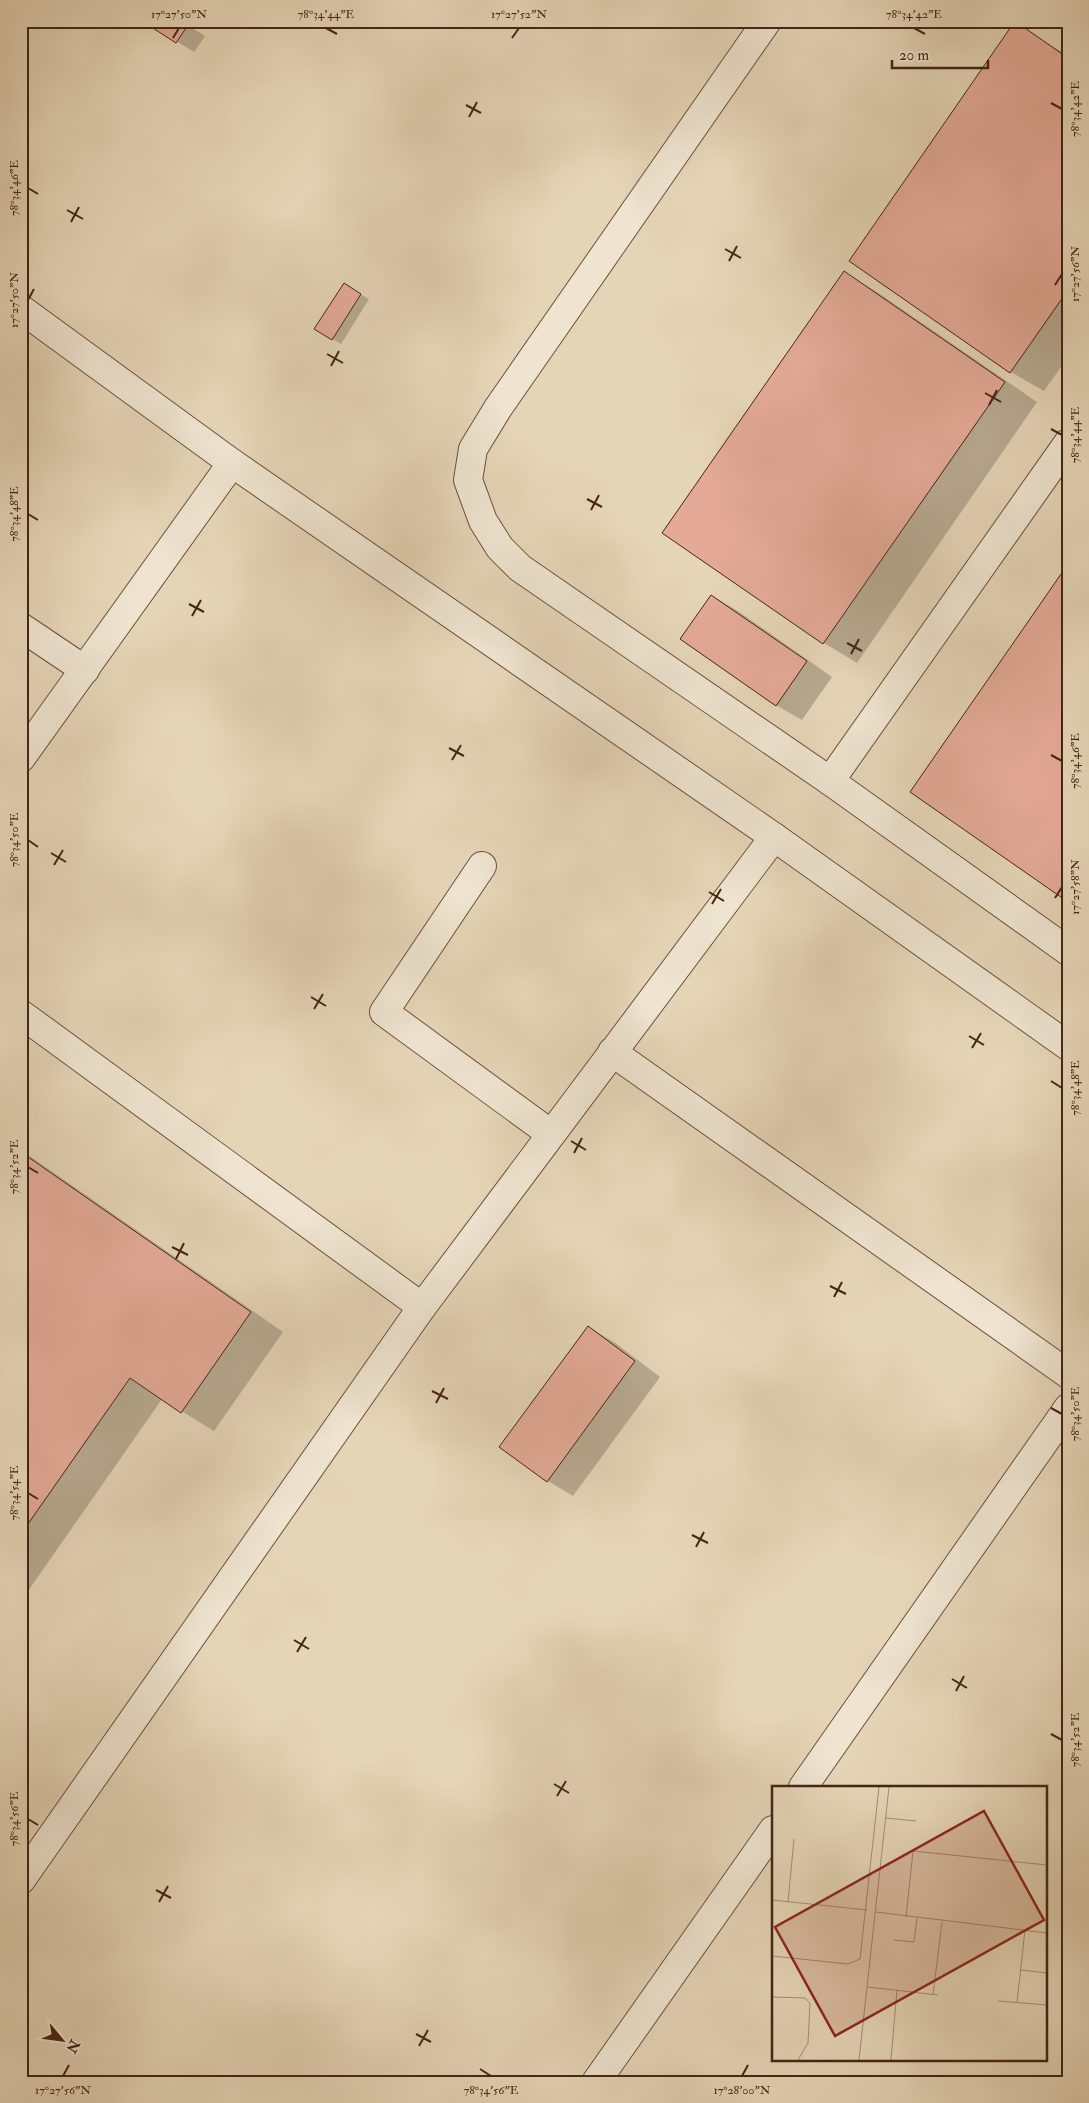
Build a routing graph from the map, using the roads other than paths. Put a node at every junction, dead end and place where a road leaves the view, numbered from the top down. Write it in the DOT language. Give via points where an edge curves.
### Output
graph roads {
  1 [pos="767,21"];
  2 [pos="21,309"];
  3 [pos="1068,443"];
  4 [pos="232,463"];
  5 [pos="21,627"];
  6 [pos="85,670"];
  7 [pos="21,758"];
  8 [pos="830,781"];
  9 [pos="774,837"];
  10 [pos="482,866"];
  11 [pos="1068,951"];
  12 [pos="21,1014"];
  13 [pos="1068,1046"];
  14 [pos="612,1052"];
  15 [pos="551,1134"];
  16 [pos="422,1307"];
  17 [pos="1068,1374"];
  18 [pos="1068,1408"];
  19 [pos="804,1786"];
  20 [pos="772,1831"];
  21 [pos="21,1880"];
  22 [pos="596,2082"];
  1 -- 8 [label="street" via="498,408 473,450 468,480 483,522 500,548 520,568"];
  2 -- 4 [label="street"];
  3 -- 8 [label="street"];
  4 -- 6 [label="street"];
  4 -- 9 [label="street"];
  5 -- 6 [label="street"];
  6 -- 7 [label="street"];
  8 -- 11 [label="street"];
  9 -- 13 [label="street"];
  9 -- 14 [label="street"];
  10 -- 15 [label="street" via="384,1012"];
  12 -- 16 [label="street"];
  14 -- 15 [label="street"];
  14 -- 17 [label="street"];
  15 -- 16 [label="street"];
  16 -- 21 [label="street"];
  18 -- 19 [label="street"];
  20 -- 22 [label="street"];
}
